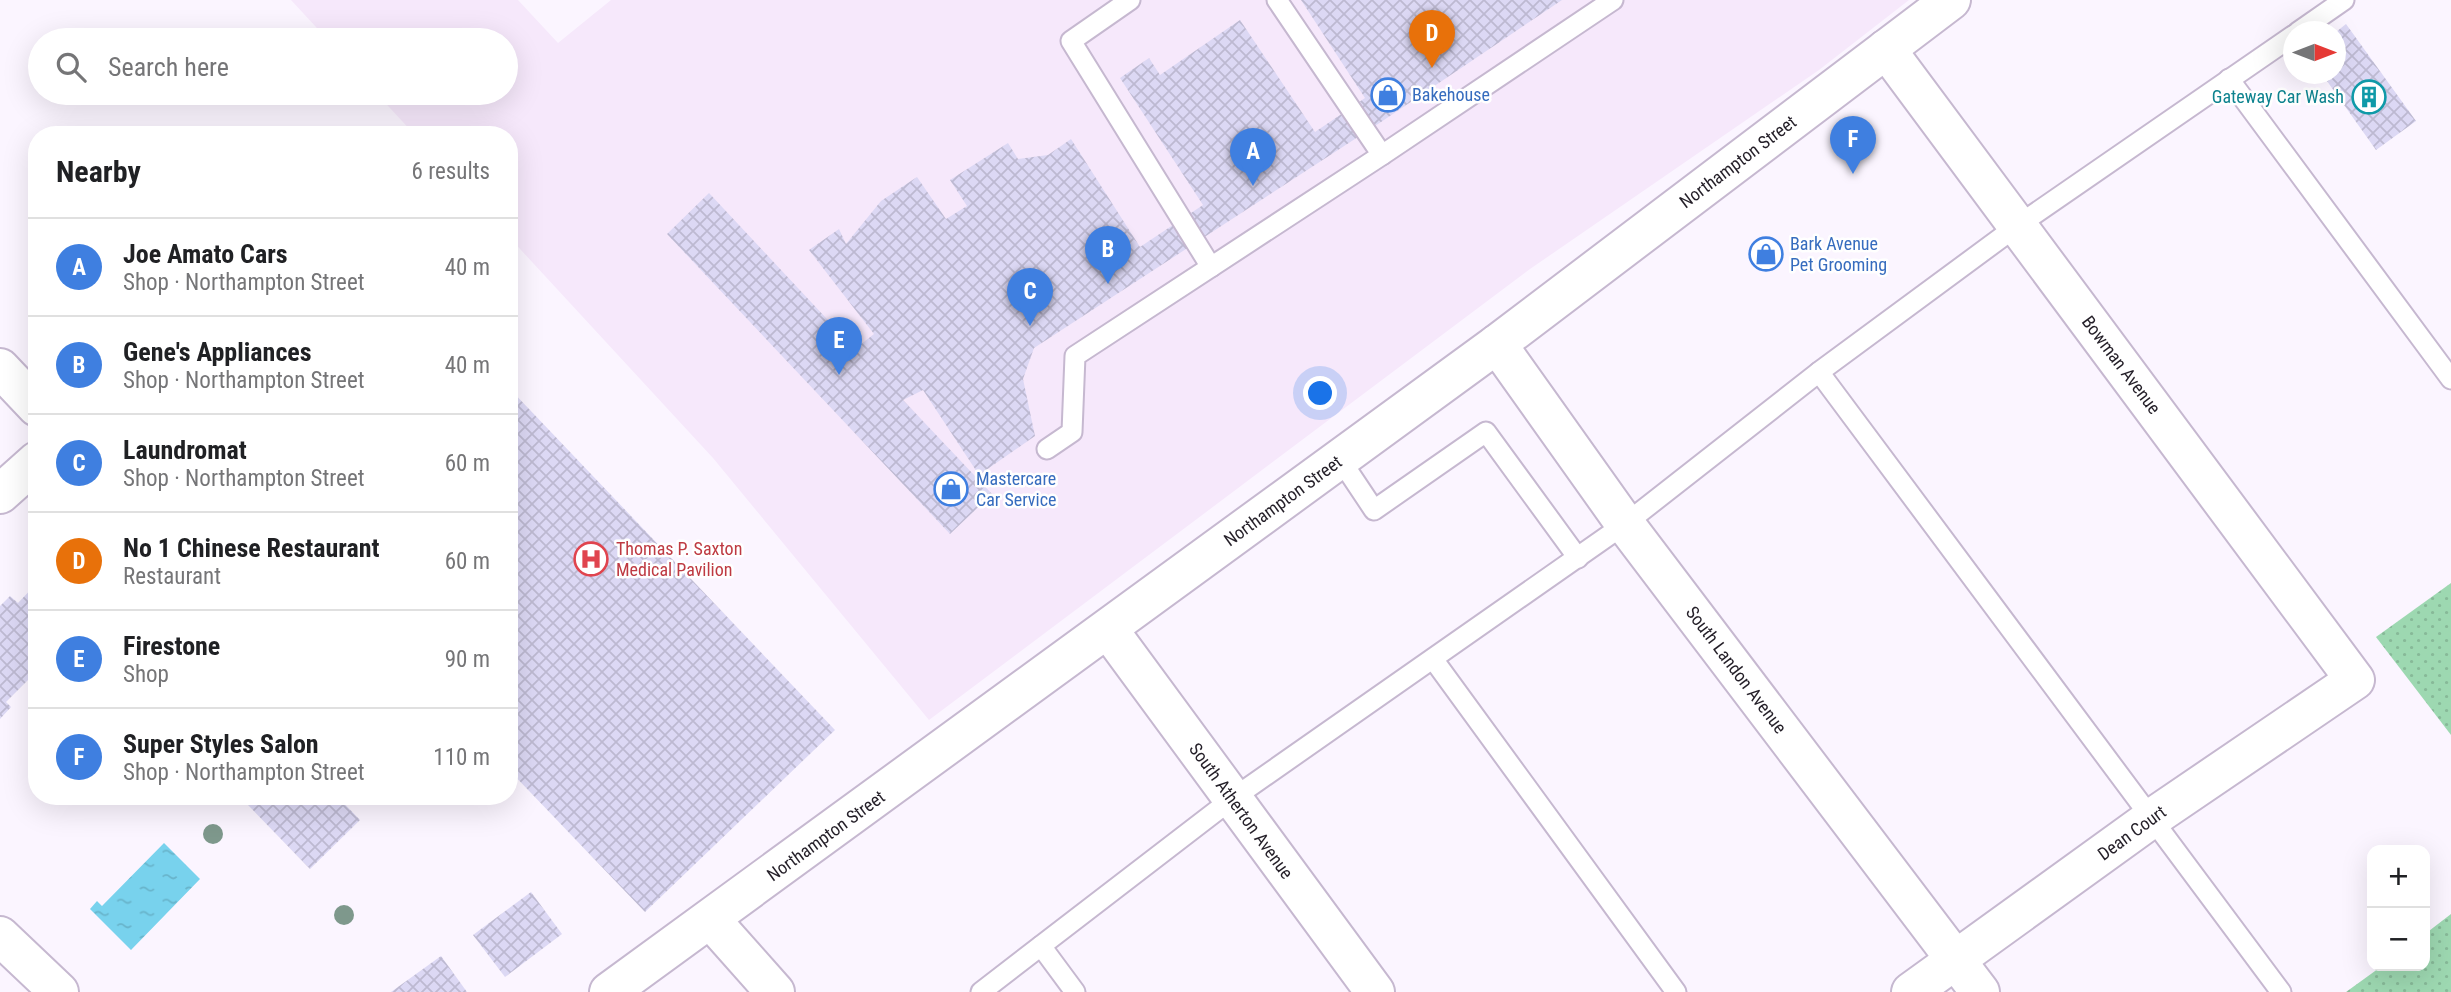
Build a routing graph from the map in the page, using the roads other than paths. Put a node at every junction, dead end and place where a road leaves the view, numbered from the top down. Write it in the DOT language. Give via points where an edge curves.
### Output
graph roads {
  1 [pos="1130,0"];
  2 [pos="1277,0"];
  3 [pos="1613,0"];
  4 [pos="1951,0"];
  5 [pos="2344,0"];
  6 [pos="2314,21"];
  7 [pos="2283,42"];
  8 [pos="1886,50"];
  9 [pos="2229,79"];
  10 [pos="1382,155"];
  11 [pos="2017,226"];
  12 [pos="1211,267"];
  13 [pos="1497,344"];
  14 [pos="0,368"];
  15 [pos="1819,372"];
  16 [pos="2451,379"];
  17 [pos="28,398"];
  18 [pos="1047,449"];
  19 [pos="1340,459"];
  20 [pos="28,469"];
  21 [pos="0,494"];
  22 [pos="1625,524"];
  23 [pos="1578,558"];
  24 [pos="1108,629"];
  25 [pos="1433,659"];
  26 [pos="2356,680"];
  27 [pos="1232,799"];
  28 [pos="2152,818"];
  29 [pos="711,920"];
  30 [pos="0,936"];
  31 [pos="1041,946"];
  32 [pos="1957,960"];
  33 [pos="60,992"];
  34 [pos="609,992"];
  35 [pos="775,992"];
  36 [pos="981,992"];
  37 [pos="1075,992"];
  38 [pos="1376,992"];
  39 [pos="1675,992"];
  40 [pos="1911,992"];
  41 [pos="1980,992"];
  42 [pos="2281,992"];
  1 -- 12 [label="lane" via="1071,41"];
  2 -- 10 [label="lane"];
  3 -- 10 [label="lane"];
  4 -- 8 [label="street, Northampton Street"];
  5 -- 6 [label="lane"];
  7 -- 9 [label="lane"];
  8 -- 11 [label="street, Bowman Avenue"];
  8 -- 13 [label="street, Northampton Street"];
  9 -- 11 [label="lane"];
  9 -- 16 [label="lane"];
  10 -- 12 [label="lane"];
  11 -- 15 [label="lane"];
  11 -- 26 [label="street, Bowman Avenue"];
  12 -- 18 [label="lane" via="1075,356 1072,432"];
  13 -- 19 [label="street, Northampton Street"];
  13 -- 22 [label="street, South Landon Avenue"];
  14 -- 17 [label="street"];
  15 -- 22 [label="lane"];
  15 -- 28 [label="lane"];
  19 -- 23 [label="lane" via="1374,510 1486,432"];
  19 -- 24 [label="street, Northampton Street"];
  20 -- 21 [label="street"];
  22 -- 23 [label="lane"];
  22 -- 32 [label="street, South Landon Avenue"];
  23 -- 25 [label="lane"];
  24 -- 27 [label="street, South Atherton Avenue"];
  24 -- 29 [label="street, Northampton Street"];
  25 -- 27 [label="lane"];
  25 -- 39 [label="lane"];
  26 -- 28 [label="street, Dean Court"];
  27 -- 31 [label="lane"];
  27 -- 38 [label="street, South Atherton Avenue"];
  28 -- 32 [label="street, Dean Court"];
  28 -- 42 [label="lane"];
  29 -- 34 [label="street, Northampton Street"];
  29 -- 35 [label="street"];
  30 -- 33 [label="street"];
  31 -- 36 [label="lane"];
  31 -- 37 [label="lane"];
  32 -- 40 [label="street, Dean Court"];
  32 -- 41 [label="street, South Landon Avenue"];
}
